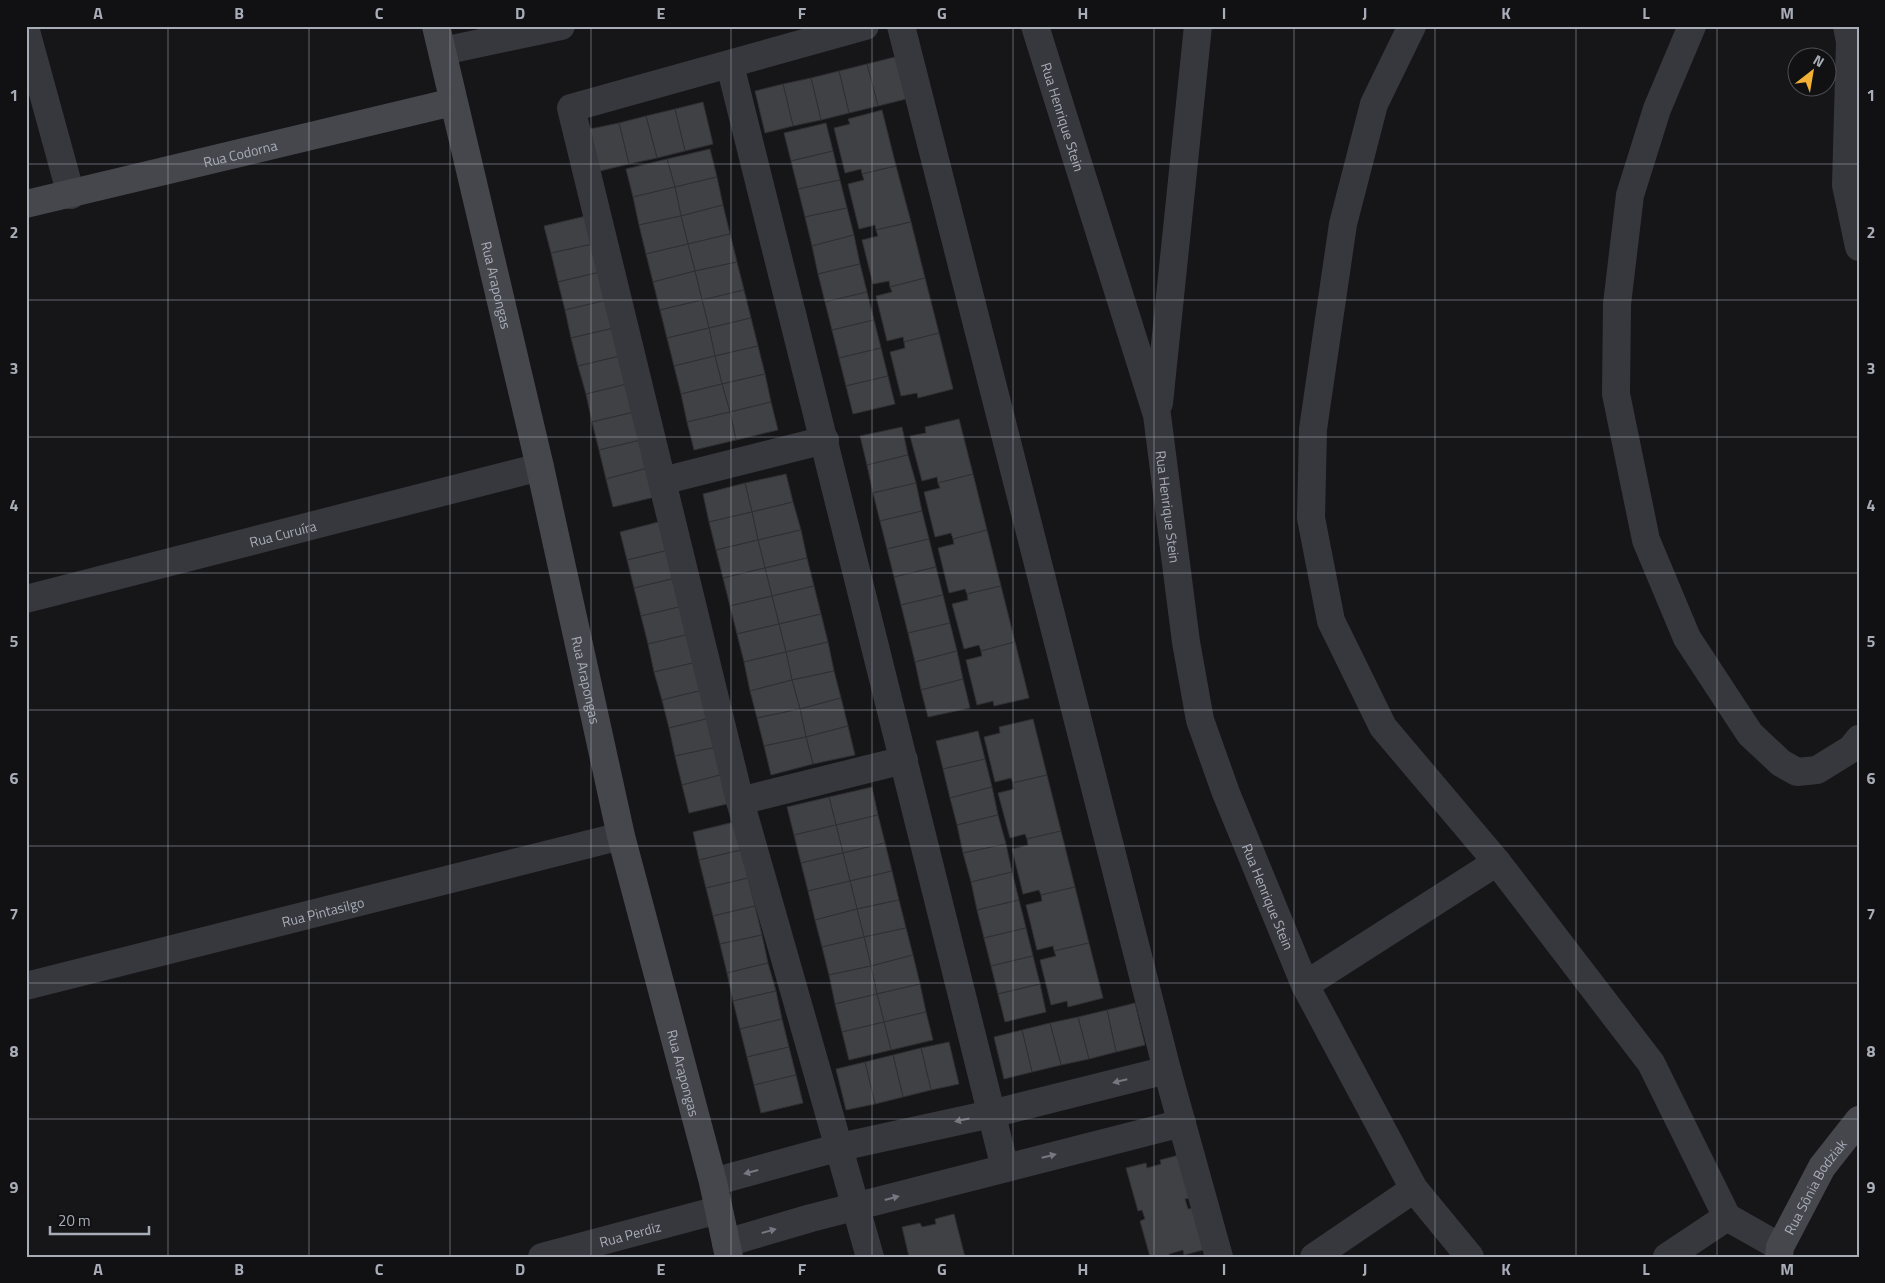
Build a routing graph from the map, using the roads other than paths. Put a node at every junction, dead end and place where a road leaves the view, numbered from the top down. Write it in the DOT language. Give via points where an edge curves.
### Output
graph roads {
  1 [pos="562,26"];
  2 [pos="865,26"];
  3 [pos="901,26"];
  4 [pos="1035,26"];
  5 [pos="1198,26"];
  6 [pos="1412,26"];
  7 [pos="1692,26"];
  8 [pos="1848,26"];
  9 [pos="26,31"];
  10 [pos="440,39"];
  11 [pos="730,65"];
  12 [pos="453,102"];
  13 [pos="71,195"];
  14 [pos="26,204"];
  15 [pos="1859,247"];
  16 [pos="1157,415"];
  17 [pos="825,440"];
  18 [pos="540,468"];
  19 [pos="662,481"];
  20 [pos="26,598"];
  21 [pos="1859,739"];
  22 [pos="904,760"];
  23 [pos="740,801"];
  24 [pos="621,836"];
  25 [pos="1497,862"];
  26 [pos="1305,985"];
  27 [pos="26,986"];
  28 [pos="1167,1070"];
  29 [pos="991,1114"];
  30 [pos="1859,1120"];
  31 [pos="1182,1123"];
  32 [pos="840,1147"];
  33 [pos="1005,1168"];
  34 [pos="713,1182"];
  35 [pos="1414,1189"];
  36 [pos="858,1207"];
  37 [pos="718,1210"];
  38 [pos="1726,1217"];
  39 [pos="728,1250"];
  40 [pos="1780,1252"];
  41 [pos="542,1257"];
  42 [pos="870,1257"];
  43 [pos="1219,1257"];
  44 [pos="1314,1257"];
  45 [pos="1470,1257"];
  46 [pos="1667,1257"];
  1 -- 10 [label="street"];
  2 -- 11 [label="street"];
  3 -- 28 [label="street"];
  4 -- 16 [label="street, Rua Henrique Stein"];
  5 -- 16 [label="street"];
  6 -- 25 [label="street" via="1374,104 1343,224 1313,429 1311,518 1331,621 1383,726"];
  7 -- 21 [label="street" via="1657,109 1630,195 1617,304 1616,394 1646,540 1687,638 1750,734 1781,763 1797,772 1817,770 1851,749"];
  8 -- 15 [label="street" via="1846,185"];
  9 -- 13 [label="street"];
  10 -- 12 [label="street, Rua Arapongas"];
  11 -- 17 [label="street"];
  11 -- 19 [label="street" via="571,108"];
  12 -- 13 [label="street, Rua Codorna"];
  12 -- 18 [label="street, Rua Arapongas"];
  13 -- 14 [label="street, Rua Codorna"];
  16 -- 26 [label="street, Rua Henrique Stein" via="1186,642 1200,720 1226,793"];
  17 -- 19 [label="street"];
  17 -- 22 [label="street"];
  18 -- 20 [label="street, Rua Curuíra"];
  18 -- 24 [label="street, Rua Arapongas"];
  19 -- 23 [label="street"];
  22 -- 23 [label="street"];
  22 -- 29 [label="street"];
  23 -- 32 [label="street"];
  24 -- 27 [label="street, Rua Pintasilgo"];
  24 -- 34 [label="street, Rua Arapongas"];
  25 -- 26 [label="street"];
  25 -- 38 [label="street" via="1651,1063"];
  26 -- 35 [label="street, Rua Henrique Stein"];
  28 -- 29 [label="street, one-way"];
  28 -- 31 [label="street"];
  29 -- 32 [label="street, one-way"];
  29 -- 33 [label="street"];
  30 -- 40 [label="street, Rua Sônia Bodziak" via="1822,1167"];
  33 -- 31 [label="street, one-way"];
  31 -- 43 [label="street"];
  32 -- 34 [label="street, one-way"];
  32 -- 36 [label="street"];
  36 -- 33 [label="street, one-way"];
  34 -- 37 [label="street, Rua Arapongas"];
  35 -- 44 [label="street"];
  35 -- 45 [label="street, Rua Henrique Stein"];
  39 -- 36 [label="street, one-way" via="811,1218"];
  36 -- 42 [label="street"];
  37 -- 39 [label="street, Rua Arapongas"];
  37 -- 41 [label="street, Rua Perdiz"];
  38 -- 40 [label="street"];
  38 -- 46 [label="street"];
}
